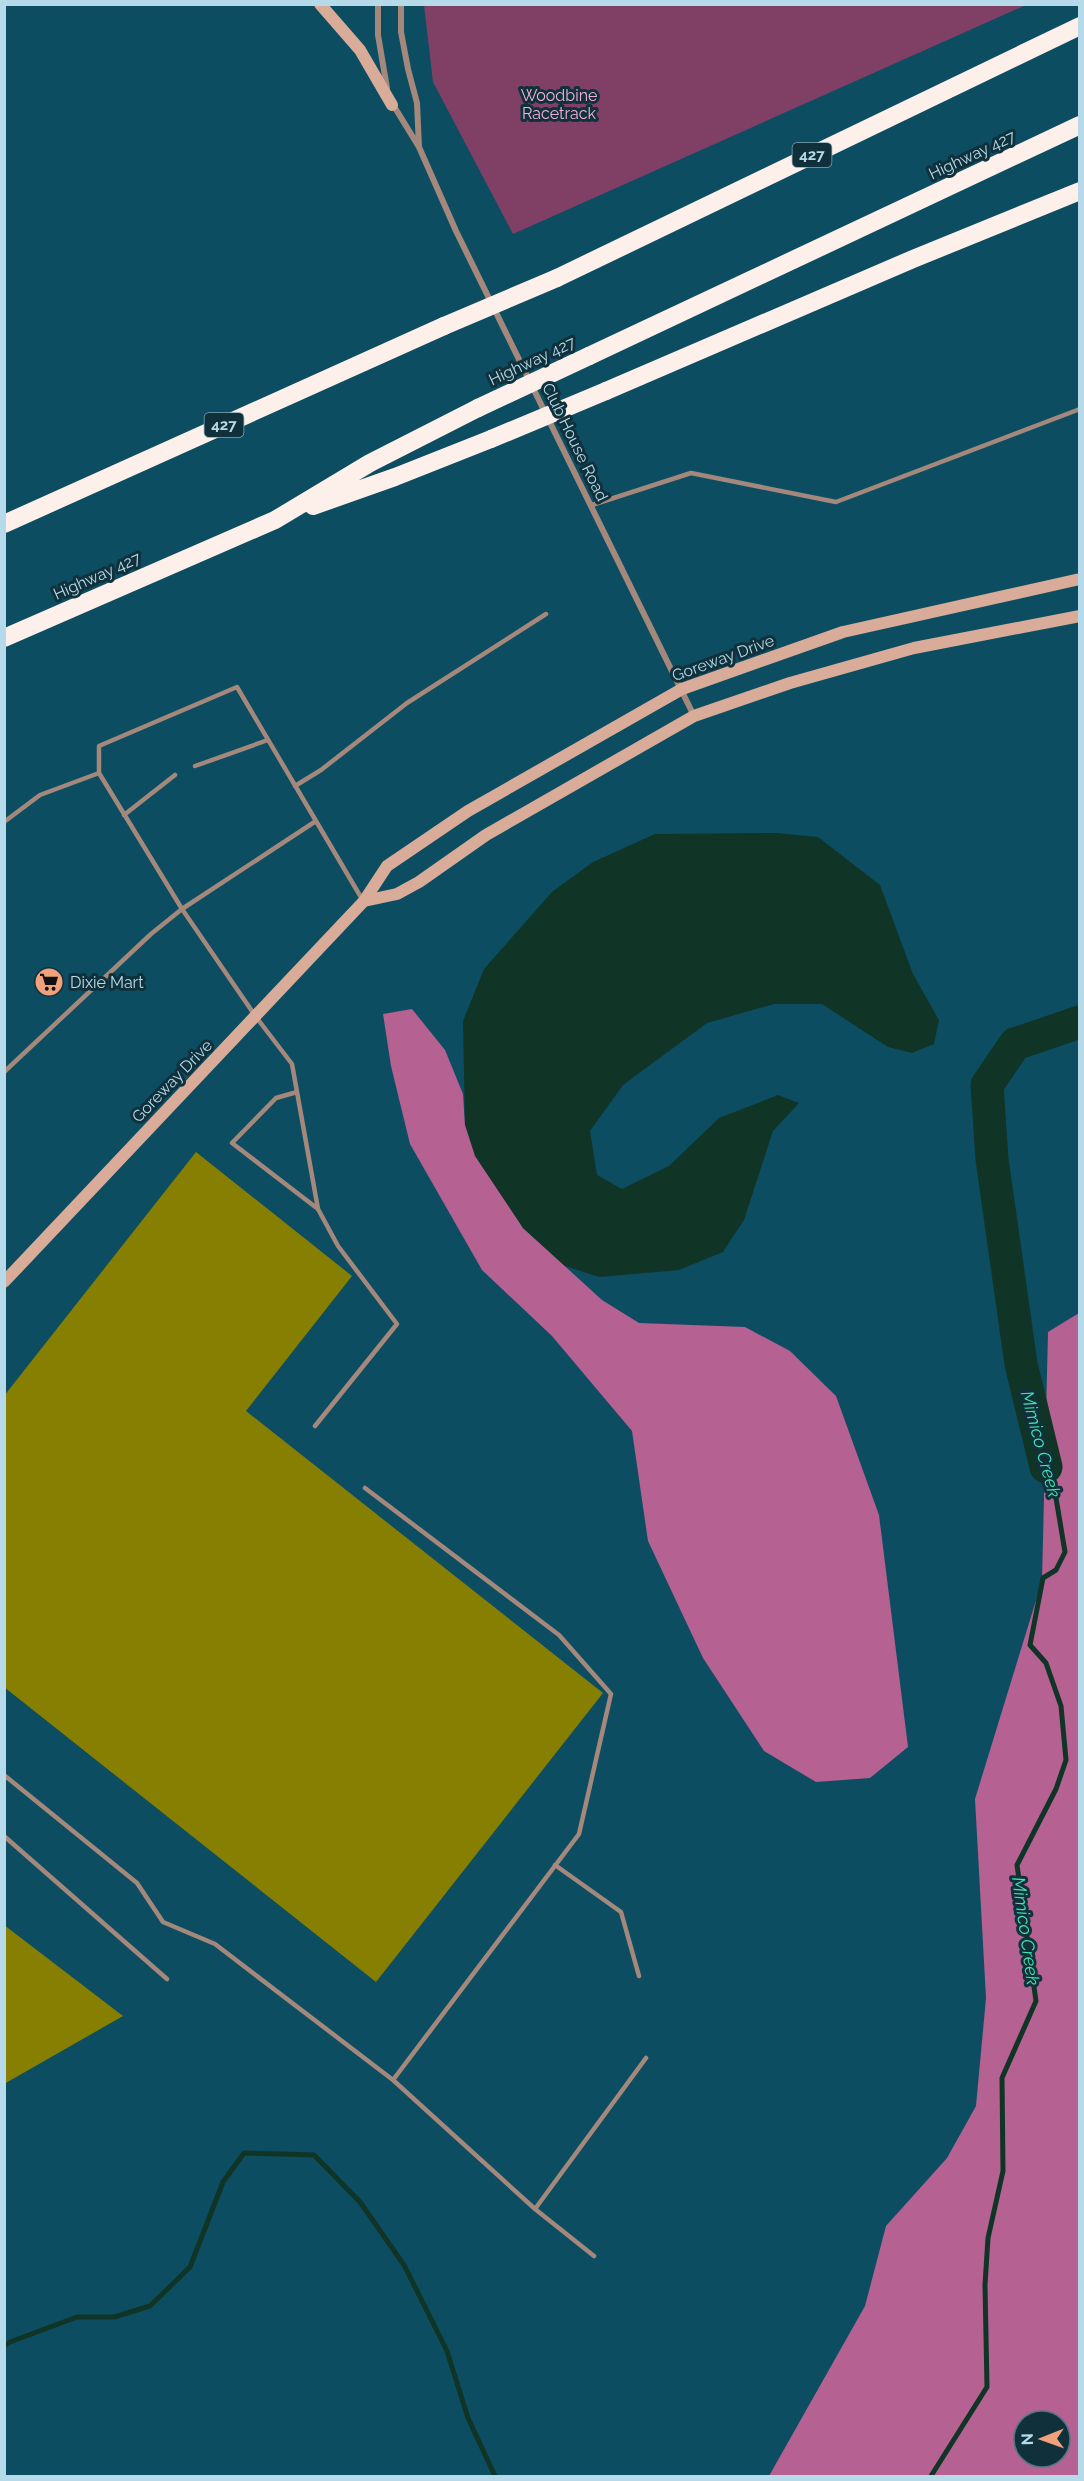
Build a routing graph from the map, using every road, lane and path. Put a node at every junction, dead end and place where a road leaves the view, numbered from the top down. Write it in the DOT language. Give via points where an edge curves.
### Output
graph roads {
  1 [pos="320,4"];
  2 [pos="378,4"];
  3 [pos="400,4"];
  4 [pos="1073,29"];
  5 [pos="392,105"];
  6 [pos="1074,128"];
  7 [pos="419,147"];
  8 [pos="1075,193"];
  9 [pos="1080,409"];
  10 [pos="592,505"];
  11 [pos="275,520"];
  12 [pos="4,524"];
  13 [pos="1080,579"];
  14 [pos="546,614"];
  15 [pos="1080,616"];
  16 [pos="4,638"];
  17 [pos="682,689"];
  18 [pos="694,716"];
  19 [pos="268,740"];
  20 [pos="195,766"];
  21 [pos="99,773"];
  22 [pos="176,775"];
  23 [pos="295,786"];
  24 [pos="124,815"];
  25 [pos="316,821"];
  26 [pos="4,822"];
  27 [pos="364,901"];
  28 [pos="182,909"];
  29 [pos="256,1017"];
  30 [pos="4,1072"];
  31 [pos="297,1092"];
  32 [pos="318,1209"];
  33 [pos="4,1282"];
  34 [pos="315,1426"];
  35 [pos="365,1488"];
  36 [pos="4,1775"];
  37 [pos="4,1836"];
  38 [pos="555,1864"];
  39 [pos="639,1976"];
  40 [pos="167,1979"];
  41 [pos="646,2058"];
  42 [pos="393,2080"];
  43 [pos="535,2209"];
  44 [pos="594,2256"];
  1 -- 5 [label="main road" via="360,50"];
  2 -- 5 [label="street, Club House Road" via="383,74"];
  3 -- 7 [label="street, Club House Road" via="403,41 417,103"];
  4 -- 12 [label="highway, 427, bridge" via="557,278"];
  5 -- 7 [label="street, Club House Road"];
  6 -- 11 [label="highway, Highway 427, bridge" via="478,408 370,463"];
  7 -- 10 [label="street, Club House Road" via="456,231"];
  8 -- 11 [label="highway, bridge" via="491,439"];
  9 -- 10 [label="lane" via="836,502 691,473"];
  10 -- 17 [label="street, Club House Road"];
  11 -- 16 [label="highway, Highway 427"];
  13 -- 17 [label="main road, Goreway Drive" via="843,632"];
  14 -- 23 [label="lane" via="406,703"];
  15 -- 18 [label="main road" via="914,648 790,683"];
  17 -- 18 [label="street, Club House Road"];
  17 -- 27 [label="main road, Goreway Drive" via="468,811 387,866"];
  18 -- 27 [label="main road" via="486,835 412,886 397,894"];
  19 -- 20 [label="lane"];
  19 -- 21 [label="lane" via="237,687 99,746"];
  19 -- 23 [label="lane"];
  21 -- 24 [label="lane"];
  21 -- 26 [label="lane" via="40,795"];
  22 -- 24 [label="lane"];
  23 -- 25 [label="lane"];
  24 -- 28 [label="lane"];
  25 -- 27 [label="lane"];
  25 -- 28 [label="lane"];
  27 -- 29 [label="main road, Goreway Drive"];
  28 -- 29 [label="lane"];
  28 -- 30 [label="lane"];
  29 -- 31 [label="lane" via="292,1064"];
  29 -- 33 [label="main road, Goreway Drive"];
  31 -- 32 [label="lane"];
  31 -- 32 [label="lane" via="276,1098 232,1143"];
  32 -- 34 [label="lane" via="338,1246 397,1324"];
  35 -- 38 [label="lane" via="559,1635 610,1694 579,1833"];
  36 -- 42 [label="lane" via="137,1883 163,1922 215,1944"];
  37 -- 40 [label="lane"];
  38 -- 39 [label="lane" via="621,1912"];
  38 -- 42 [label="lane"];
  41 -- 43 [label="lane"];
  42 -- 43 [label="lane"];
  43 -- 44 [label="lane"];
}
